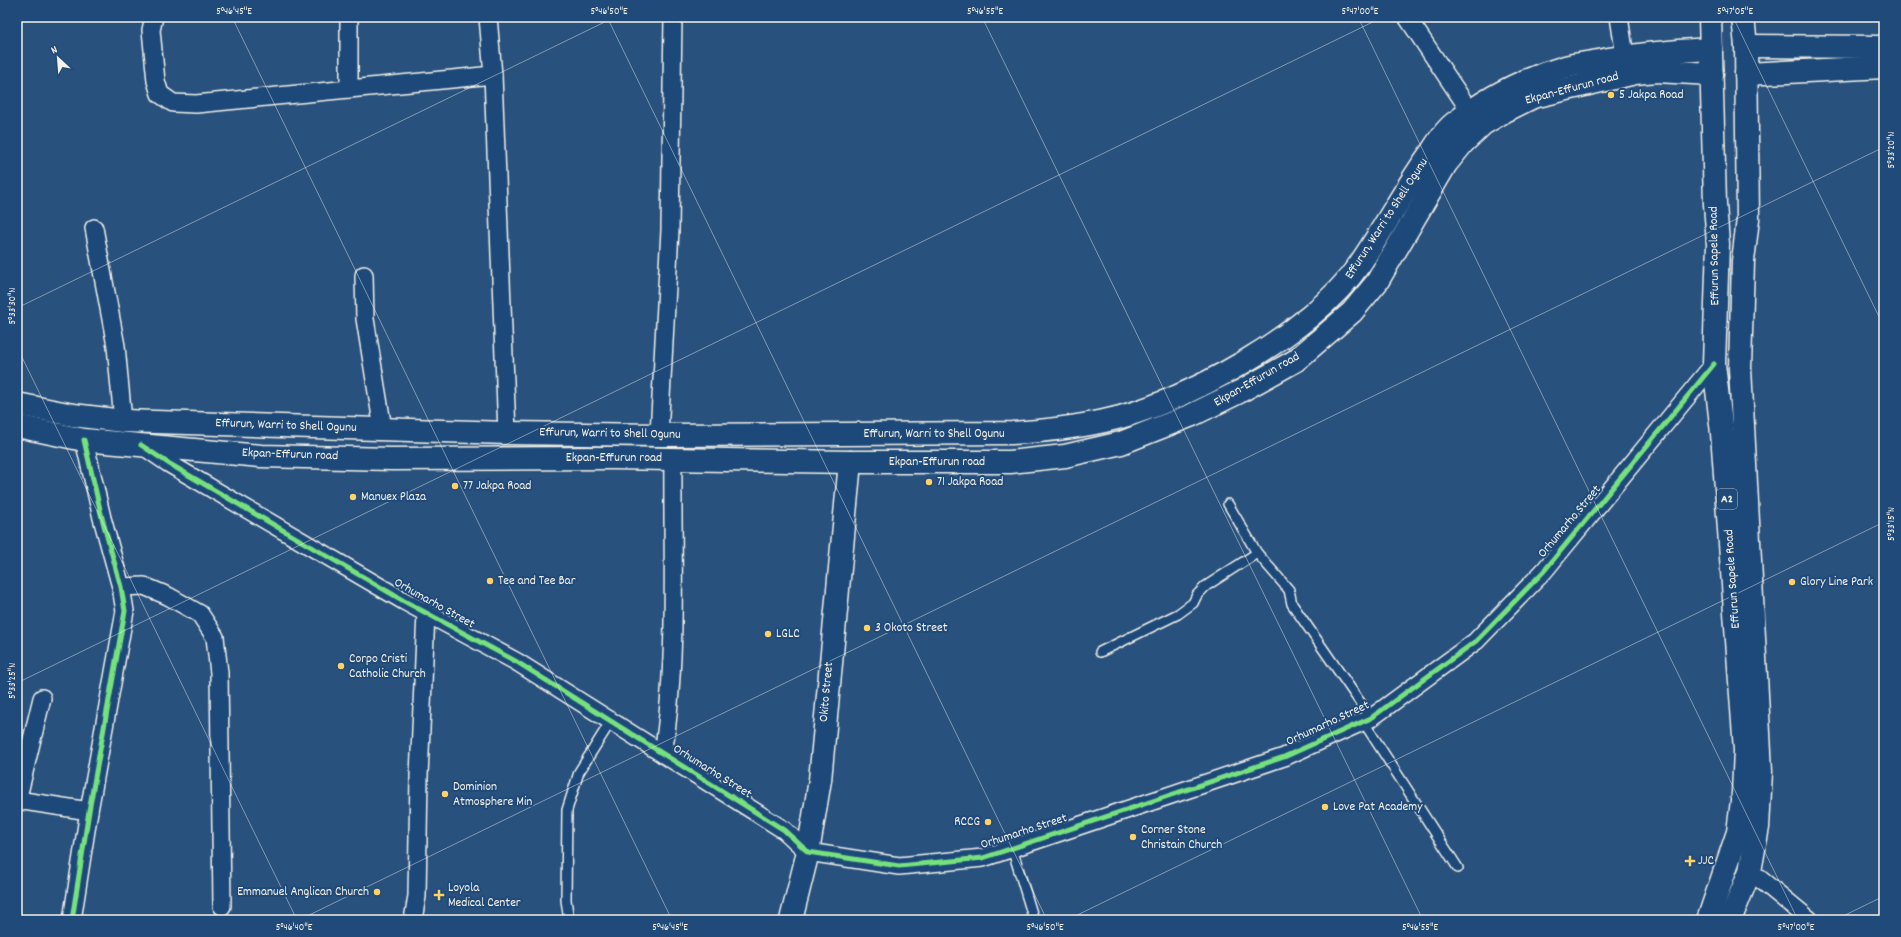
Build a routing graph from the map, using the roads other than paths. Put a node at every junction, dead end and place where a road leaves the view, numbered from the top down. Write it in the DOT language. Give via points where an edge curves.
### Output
graph roads {
  1 [pos="154,17"];
  2 [pos="349,17"];
  3 [pos="488,17"];
  4 [pos="673,17"];
  5 [pos="1407,17"];
  6 [pos="1618,17"];
  7 [pos="1710,17"];
  8 [pos="1743,17"];
  9 [pos="1746,46"];
  10 [pos="1884,46"];
  11 [pos="1711,48"];
  12 [pos="1625,56"];
  13 [pos="1884,67"];
  14 [pos="1712,74"];
  15 [pos="1746,74"];
  16 [pos="493,75"];
  17 [pos="349,89"];
  18 [pos="1470,111"];
  19 [pos="94,228"];
  20 [pos="364,275"];
  21 [pos="1714,364"];
  22 [pos="17,404"];
  23 [pos="123,420"];
  24 [pos="17,426"];
  25 [pos="383,429"];
  26 [pos="507,433"];
  27 [pos="1012,433"];
  28 [pos="659,436"];
  29 [pos="84,440"];
  30 [pos="141,444"];
  31 [pos="673,459"];
  32 [pos="850,462"];
  33 [pos="1010,462"];
  34 [pos="1228,504"];
  35 [pos="1257,553"];
  36 [pos="122,587"];
  37 [pos="426,613"];
  38 [pos="1100,652"];
  39 [pos="42,698"];
  40 [pos="1367,720"];
  41 [pos="610,721"];
  42 [pos="663,754"];
  43 [pos="17,801"];
  44 [pos="89,811"];
  45 [pos="1012,848"];
  46 [pos="808,852"];
  47 [pos="1458,868"];
  48 [pos="1750,870"];
  49 [pos="222,906"];
  50 [pos="72,920"];
  51 [pos="413,920"];
  52 [pos="570,920"];
  53 [pos="791,920"];
  54 [pos="1034,920"];
  55 [pos="1708,920"];
  56 [pos="1730,920"];
  57 [pos="1810,920"];
  1 -- 17 [label="street" via="151,30 156,81 160,94 173,103 196,104"];
  2 -- 17 [label="street"];
  3 -- 16 [label="street"];
  4 -- 28 [label="street" via="670,230"];
  5 -- 18 [label="street"];
  6 -- 12 [label="street"];
  7 -- 11 [label="main road, Effurun Sapele Road / A2"];
  8 -- 9 [label="main road, Effurun Sapele Road / A2"];
  9 -- 10 [label="main road"];
  9 -- 15 [label="main road, Effurun Sapele Road / A2"];
  11 -- 12 [label="main road, Effurun, Warri to Shell Ogunu"];
  11 -- 14 [label="main road, Effurun Sapele Road / A2"];
  12 -- 18 [label="main road, Effurun, Warri to Shell Ogunu" via="1565,67 1512,87"];
  13 -- 15 [label="main road"];
  14 -- 21 [label="main road, Effurun Sapele Road / A2" via="1718,244"];
  14 -- 33 [label="main road, Ekpan-Effurun road" via="1656,71 1635,73 1533,97 1505,110 1483,124 1446,164 1377,282 1352,312 1295,361 1192,416 1121,443 1065,456"];
  15 -- 48 [label="main road, Effurun Sapele Road / A2" via="1748,219 1743,261 1740,368 1761,772 1758,827"];
  16 -- 17 [label="street"];
  16 -- 26 [label="street"];
  18 -- 27 [label="main road, Effurun, Warri to Shell Ogunu" via="1450,126 1424,161 1359,266 1335,295 1306,320 1231,370 1152,407 1105,421"];
  19 -- 23 [label="street" via="116,346"];
  20 -- 25 [label="street" via="365,319"];
  21 -- 40 [label="street, Orhumarho Street" via="1544,571 1476,641"];
  21 -- 55 [label="main road, Effurun Sapele Road / A2" via="1722,433 1745,750 1738,832"];
  22 -- 23 [label="main road, Effurun, Warri to Shell Ogunu" via="73,415"];
  23 -- 25 [label="main road, Effurun, Warri to Shell Ogunu"];
  24 -- 29 [label="main road, Ekpan-Effurun road"];
  25 -- 26 [label="main road, Effurun, Warri to Shell Ogunu"];
  26 -- 28 [label="main road, Effurun, Warri to Shell Ogunu"];
  27 -- 28 [label="main road, Effurun, Warri to Shell Ogunu"];
  27 -- 33 [label="main road"];
  29 -- 30 [label="main road, Ekpan-Effurun road"];
  29 -- 36 [label="street" via="102,518"];
  30 -- 31 [label="main road, Ekpan-Effurun road" via="261,456"];
  30 -- 37 [label="street, Orhumarho Street" via="168,463"];
  31 -- 32 [label="main road, Ekpan-Effurun road"];
  31 -- 42 [label="street" via="673,644 668,724"];
  32 -- 33 [label="main road, Ekpan-Effurun road"];
  32 -- 46 [label="main road, Okito Street" via="820,780"];
  34 -- 35 [label="lane"];
  35 -- 38 [label="lane" via="1206,586 1193,603 1178,614"];
  35 -- 40 [label="lane" via="1290,590 1292,604"];
  36 -- 44 [label="street" via="125,611"];
  36 -- 49 [label="street" via="144,586 168,596 200,614 215,637 218,673"];
  37 -- 41 [label="street, Orhumarho Street" via="517,662"];
  37 -- 51 [label="street" via="417,896"];
  39 -- 43 [label="street"];
  40 -- 45 [label="street, Orhumarho Street" via="1284,757"];
  40 -- 47 [label="lane"];
  41 -- 42 [label="street, Orhumarho Street"];
  41 -- 52 [label="lane" via="579,772 567,810 566,900"];
  42 -- 46 [label="street, Orhumarho Street" via="784,830"];
  43 -- 44 [label="street"];
  44 -- 50 [label="street"];
  45 -- 46 [label="street, Orhumarho Street" via="983,858 899,866"];
  45 -- 54 [label="lane"];
  46 -- 53 [label="main road, Okito Street"];
  48 -- 56 [label="main road, Effurun Sapele Road / A2"];
  48 -- 57 [label="street"];
}
